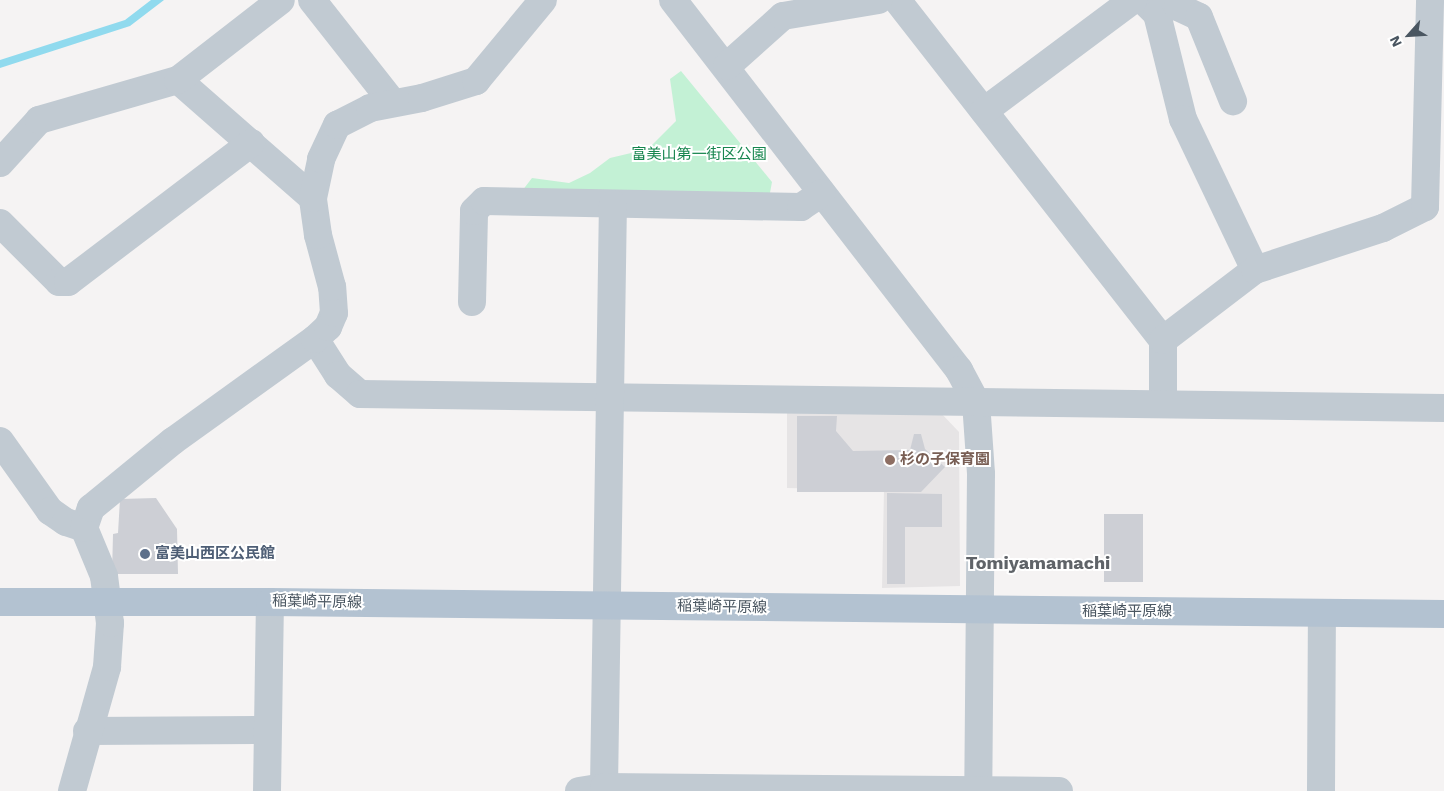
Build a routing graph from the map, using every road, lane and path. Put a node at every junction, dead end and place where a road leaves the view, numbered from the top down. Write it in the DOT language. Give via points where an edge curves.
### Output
graph roads {
  1 [pos="281,0"];
  2 [pos="312,0"];
  3 [pos="543,0"];
  4 [pos="673,0"];
  5 [pos="879,0"];
  6 [pos="897,0"];
  7 [pos="1133,0"];
  8 [pos="1143,0"];
  9 [pos="1174,0"];
  10 [pos="1430,0"];
  11 [pos="780,8"];
  12 [pos="727,66"];
  13 [pos="178,80"];
  14 [pos="1233,101"];
  15 [pos="393,103"];
  16 [pos="984,111"];
  17 [pos="251,143"];
  18 [pos="0,164"];
  19 [pos="822,192"];
  20 [pos="313,198"];
  21 [pos="613,204"];
  22 [pos="1435,207"];
  23 [pos="0,223"];
  24 [pos="1255,270"];
  25 [pos="472,302"];
  26 [pos="316,339"];
  27 [pos="1163,340"];
  28 [pos="611,396"];
  29 [pos="976,402"];
  30 [pos="1163,404"];
  31 [pos="1444,408"];
  32 [pos="0,441"];
  33 [pos="84,528"];
  34 [pos="107,601"];
  35 [pos="0,602"];
  36 [pos="270,602"];
  37 [pos="608,605"];
  38 [pos="981,611"];
  39 [pos="1322,614"];
  40 [pos="1444,614"];
  41 [pos="267,730"];
  42 [pos="87,731"];
  43 [pos="591,789"];
  44 [pos="978,790"];
  45 [pos="72,791"];
  46 [pos="267,791"];
  47 [pos="1059,791"];
  48 [pos="1321,791"];
  1 -- 13 [label="street"];
  2 -- 15 [label="street"];
  3 -- 15 [label="street" via="476,82"];
  4 -- 12 [label="street"];
  5 -- 11 [label="street"];
  6 -- 16 [label="street"];
  7 -- 16 [label="street"];
  8 -- 24 [label="street" via="1157,14 1183,119"];
  9 -- 14 [label="street" via="1178,6 1199,17"];
  10 -- 22 [label="street"];
  11 -- 12 [label="street"];
  12 -- 19 [label="street"];
  13 -- 17 [label="street"];
  13 -- 18 [label="street" via="39,120"];
  15 -- 20 [label="street" via="370,108 337,124 321,159"];
  16 -- 27 [label="street"];
  17 -- 20 [label="street"];
  17 -- 23 [label="street" via="68,282 59,282"];
  19 -- 21 [label="street" via="800,207"];
  19 -- 29 [label="street" via="959,370"];
  20 -- 26 [label="street" via="318,235 332,287 334,313 328,327"];
  21 -- 25 [label="street" via="484,202 474,211"];
  21 -- 28 [label="street"];
  22 -- 24 [label="street" via="1383,228"];
  24 -- 27 [label="street"];
  26 -- 28 [label="street" via="338,375 360,394"];
  26 -- 33 [label="street" via="173,441 100,498 91,508"];
  27 -- 30 [label="street"];
  28 -- 29 [label="street"];
  28 -- 37 [label="street"];
  29 -- 30 [label="street"];
  29 -- 38 [label="street" via="981,474"];
  30 -- 31 [label="street"];
  32 -- 33 [label="street" via="50,511 66,522"];
  33 -- 34 [label="street" via="104,576"];
  34 -- 35 [label="main road, 稲葉崎平原線"];
  34 -- 36 [label="main road, 稲葉崎平原線"];
  34 -- 42 [label="street" via="110,623 107,667"];
  36 -- 37 [label="main road, 稲葉崎平原線"];
  36 -- 41 [label="street"];
  37 -- 38 [label="main road, 稲葉崎平原線"];
  37 -- 43 [label="street"];
  38 -- 39 [label="main road, 稲葉崎平原線"];
  38 -- 44 [label="street"];
  39 -- 40 [label="main road, 稲葉崎平原線"];
  39 -- 48 [label="street"];
  41 -- 42 [label="street"];
  41 -- 46 [label="street"];
  42 -- 45 [label="street"];
  43 -- 44 [label="street"];
  44 -- 47 [label="street"];
}
